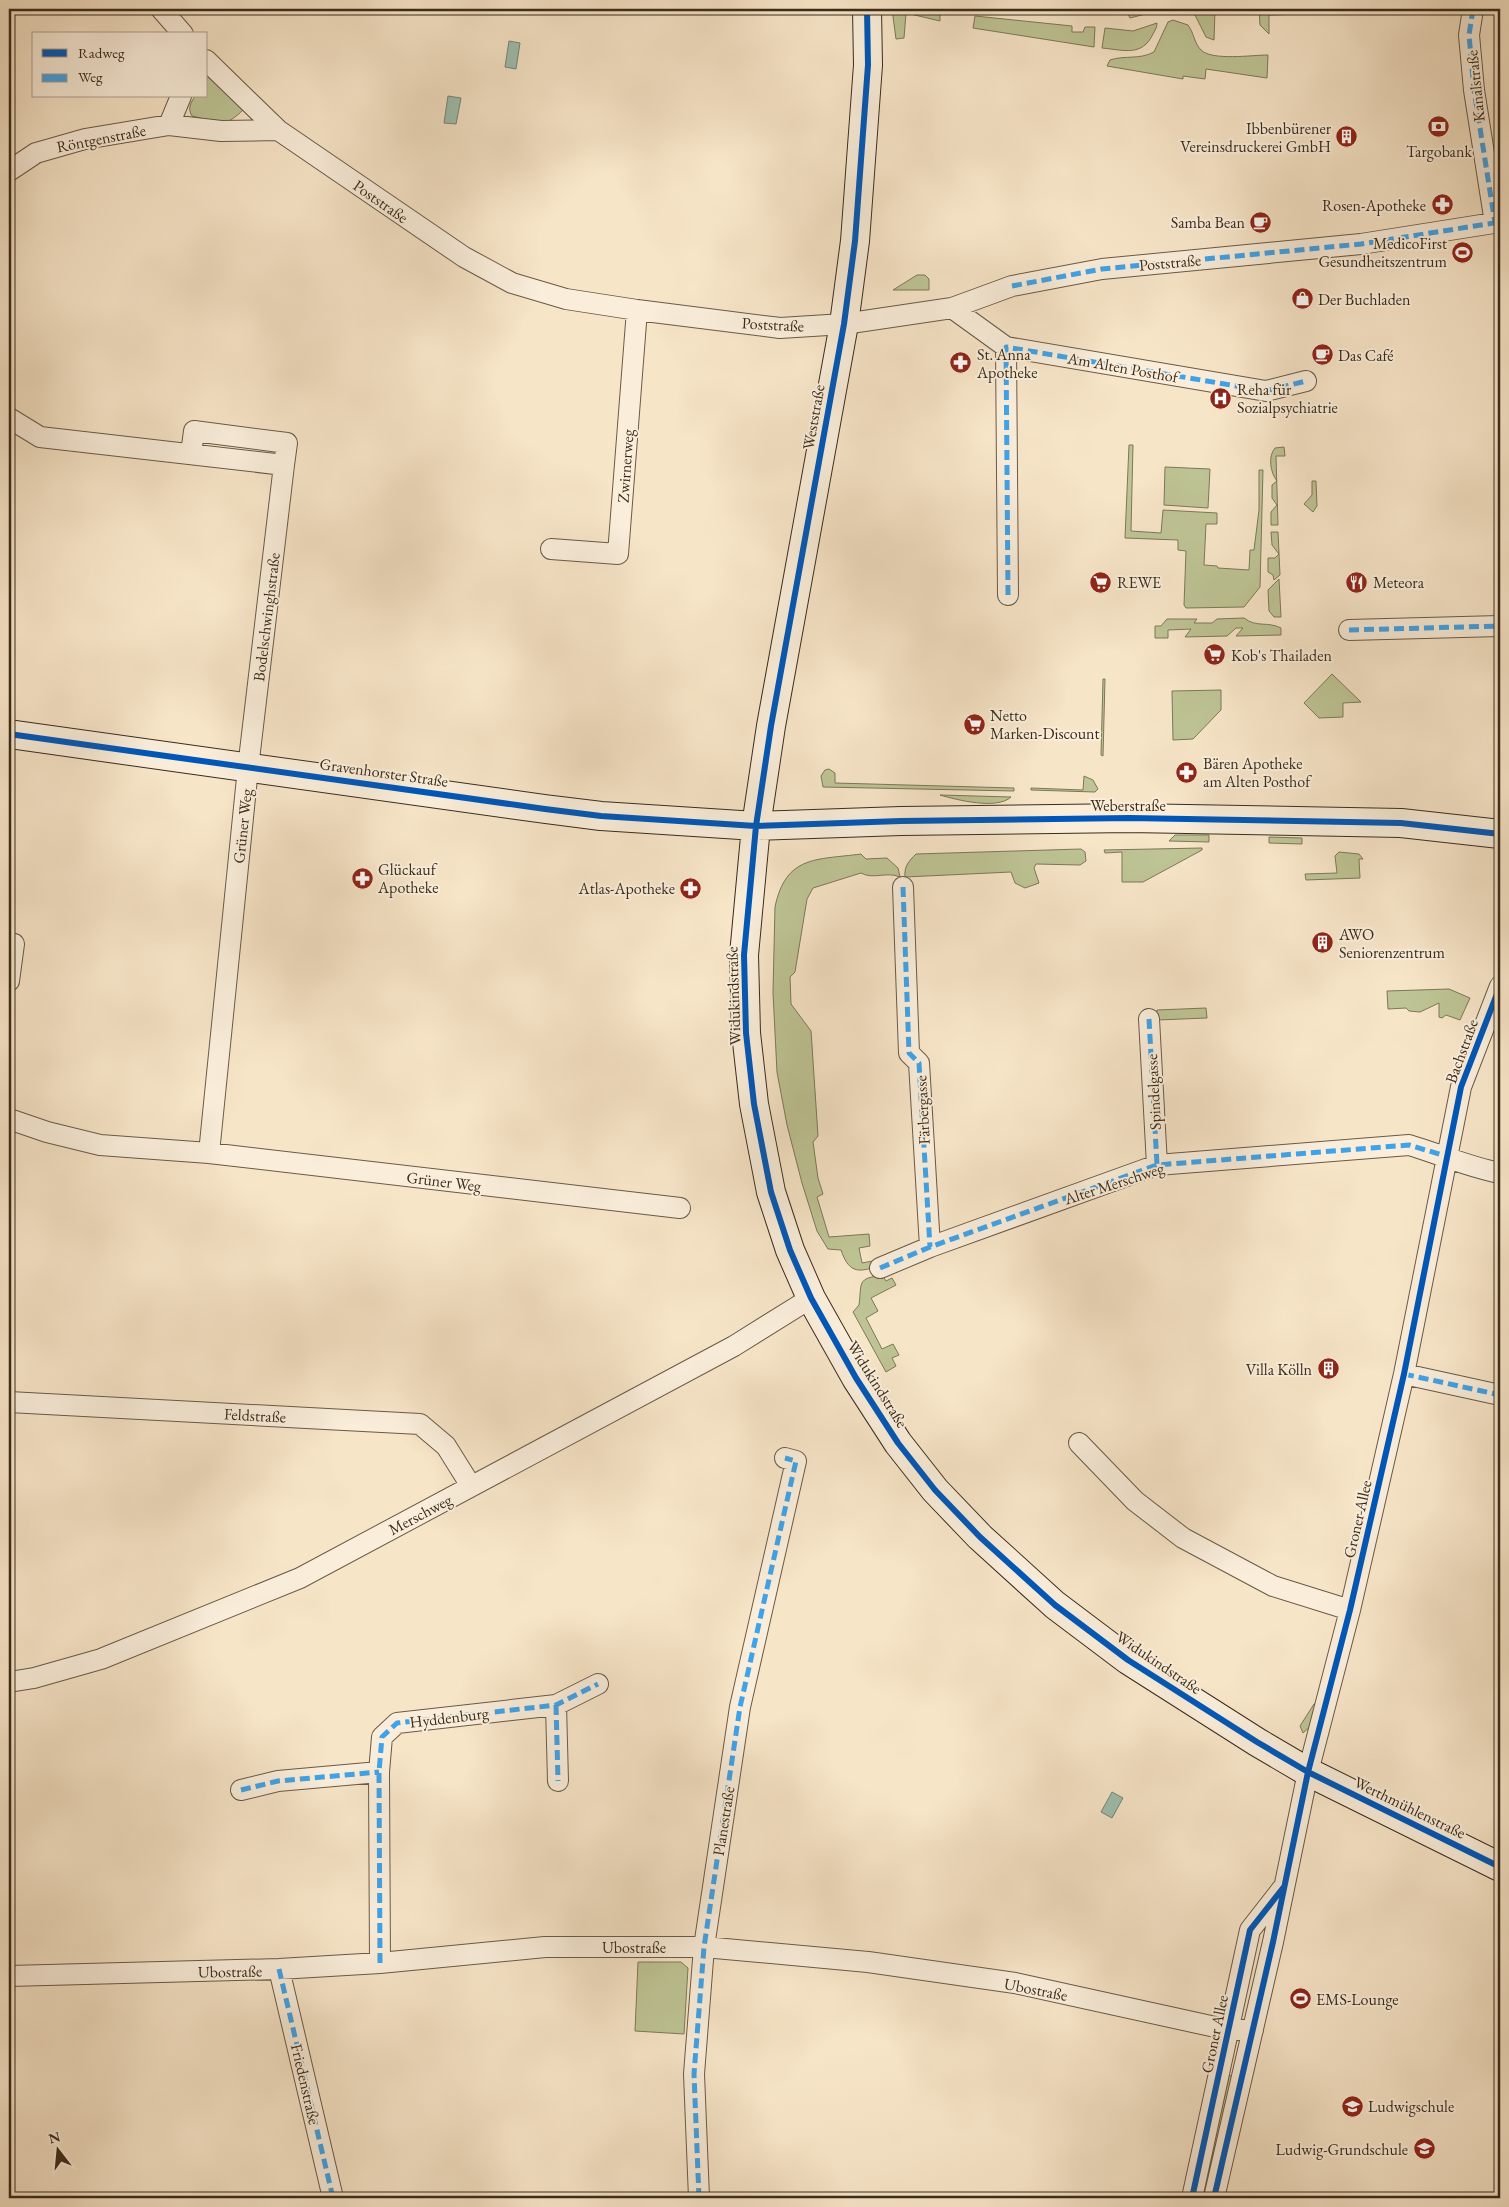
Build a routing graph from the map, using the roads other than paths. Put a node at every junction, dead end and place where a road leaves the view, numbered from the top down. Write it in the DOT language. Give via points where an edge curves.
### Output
graph roads {
  1 [pos="162,9"];
  2 [pos="867,9"];
  3 [pos="1473,9"];
  4 [pos="181,32"];
  5 [pos="208,62"];
  6 [pos="180,98"];
  7 [pos="169,126"];
  8 [pos="278,130"];
  9 [pos="9,171"];
  10 [pos="1498,223"];
  11 [pos="952,308"];
  12 [pos="636,310"];
  13 [pos="844,324"];
  14 [pos="1006,347"];
  15 [pos="1306,381"];
  16 [pos="9,418"];
  17 [pos="551,549"];
  18 [pos="1008,595"];
  19 [pos="1500,626"];
  20 [pos="1350,630"];
  21 [pos="9,734"];
  22 [pos="248,768"];
  23 [pos="756,826"];
  24 [pos="1500,834"];
  25 [pos="903,887"];
  26 [pos="14,944"];
  27 [pos="9,981"];
  28 [pos="1500,986"];
  29 [pos="1149,1019"];
  30 [pos="9,1119"];
  31 [pos="209,1153"];
  32 [pos="1449,1157"];
  33 [pos="1157,1166"];
  34 [pos="1500,1174"];
  35 [pos="680,1208"];
  36 [pos="930,1247"];
  37 [pos="880,1268"];
  38 [pos="812,1298"];
  39 [pos="1404,1374"];
  40 [pos="1500,1395"];
  41 [pos="9,1402"];
  42 [pos="1079,1443"];
  43 [pos="786,1458"];
  44 [pos="471,1486"];
  45 [pos="1350,1610"];
  46 [pos="9,1682"];
  47 [pos="598,1684"];
  48 [pos="556,1705"];
  49 [pos="379,1772"];
  50 [pos="1308,1772"];
  51 [pos="558,1781"];
  52 [pos="241,1790"];
  53 [pos="1500,1867"];
  54 [pos="1284,1886"];
  55 [pos="704,1947"];
  56 [pos="380,1963"];
  57 [pos="278,1969"];
  58 [pos="9,1976"];
  59 [pos="1230,2030"];
  60 [pos="1253,2030"];
  61 [pos="333,2198"];
  62 [pos="699,2198"];
  63 [pos="1192,2198"];
  64 [pos="1214,2198"];
  1 -- 4 [label="street"];
  2 -- 13 [label="main road, Weststraße" via="868,65 862,168"];
  3 -- 10 [label="street, Kanalstraße" via="1469,35 1474,90"];
  5 -- 8 [label="street, Poststraße"];
  6 -- 7 [label="street, Röntgenstraße"];
  7 -- 8 [label="street, Röntgenstraße" via="221,131"];
  7 -- 9 [label="street, Röntgenstraße" via="77,141 36,152"];
  8 -- 12 [label="street, Poststraße" via="464,257 512,283 566,298"];
  10 -- 11 [label="street, Poststraße" via="1409,238 1102,269 1012,286"];
  11 -- 13 [label="street, Poststraße"];
  11 -- 14 [label="street, Am Alten Posthof"];
  12 -- 13 [label="street, Poststraße" via="780,328"];
  12 -- 17 [label="street, Zwirnerweg" via="618,554"];
  13 -- 23 [label="main road, Weststraße"];
  14 -- 15 [label="street, Am Alten Posthof" via="1266,391"];
  14 -- 18 [label="street"];
  16 -- 22 [label="street, Bodelschwinghstraße" via="40,437 284,465"];
  19 -- 20 [label="street"];
  21 -- 22 [label="main road, Gravenhorster Straße"];
  22 -- 23 [label="main road, Gravenhorster Straße" via="601,816"];
  22 -- 31 [label="street, Grüner Weg"];
  23 -- 24 [label="main road, Weberstraße" via="1122,818 1401,823"];
  23 -- 38 [label="main road, Widukindstraße" via="744,955 747,1042 754,1104 771,1192 790,1250"];
  25 -- 36 [label="street, Färbergasse" via="909,1053 919,1063"];
  26 -- 27 [label="street"];
  28 -- 32 [label="street, Bachstraße" via="1461,1087"];
  29 -- 33 [label="street, Spindelgasse"];
  30 -- 31 [label="street, Grüner Weg" via="100,1145"];
  31 -- 35 [label="street, Grüner Weg"];
  32 -- 33 [label="street, Alter Merschweg" via="1409,1145"];
  32 -- 34 [label="street"];
  32 -- 39 [label="street, Groner Allee"];
  33 -- 36 [label="street, Alter Merschweg"];
  36 -- 37 [label="street, Alter Merschweg"];
  38 -- 44 [label="street, Merschweg" via="734,1346"];
  38 -- 50 [label="main road, Widukindstraße" via="856,1378 898,1442 935,1490 980,1537 1055,1604 1128,1660"];
  39 -- 40 [label="street"];
  39 -- 45 [label="street, Groner Allee"];
  41 -- 44 [label="street, Feldstraße" via="420,1424 446,1446"];
  42 -- 45 [label="street" via="1135,1501 1183,1538 1273,1586"];
  43 -- 55 [label="street, Planestraße" via="796,1461 740,1707"];
  44 -- 46 [label="street, Merschweg" via="300,1578 102,1659"];
  45 -- 50 [label="street, Groner Allee"];
  47 -- 48 [label="street, Hyddenburg"];
  48 -- 49 [label="street, Hyddenburg" via="397,1724 382,1737"];
  48 -- 51 [label="street"];
  49 -- 52 [label="street" via="278,1782"];
  49 -- 56 [label="street, Hyddenburg"];
  50 -- 53 [label="main road, Werthmühlenstraße"];
  50 -- 54 [label="street, Groner Allee"];
  54 -- 59 [label="street, Groner Allee" via="1250,1930"];
  54 -- 60 [label="street, Groner Allee"];
  55 -- 56 [label="street, Ubostraße" via="545,1947"];
  55 -- 59 [label="street, Ubostraße" via="868,1962 1015,1983"];
  55 -- 62 [label="street, Planestraße" via="694,2074"];
  56 -- 57 [label="street, Ubostraße"];
  57 -- 58 [label="street, Ubostraße"];
  57 -- 61 [label="street, Friedenstraße"];
  59 -- 60 [label="street, Ubostraße"];
  59 -- 63 [label="street, Groner Allee"];
  60 -- 64 [label="street, Groner Allee"];
}
